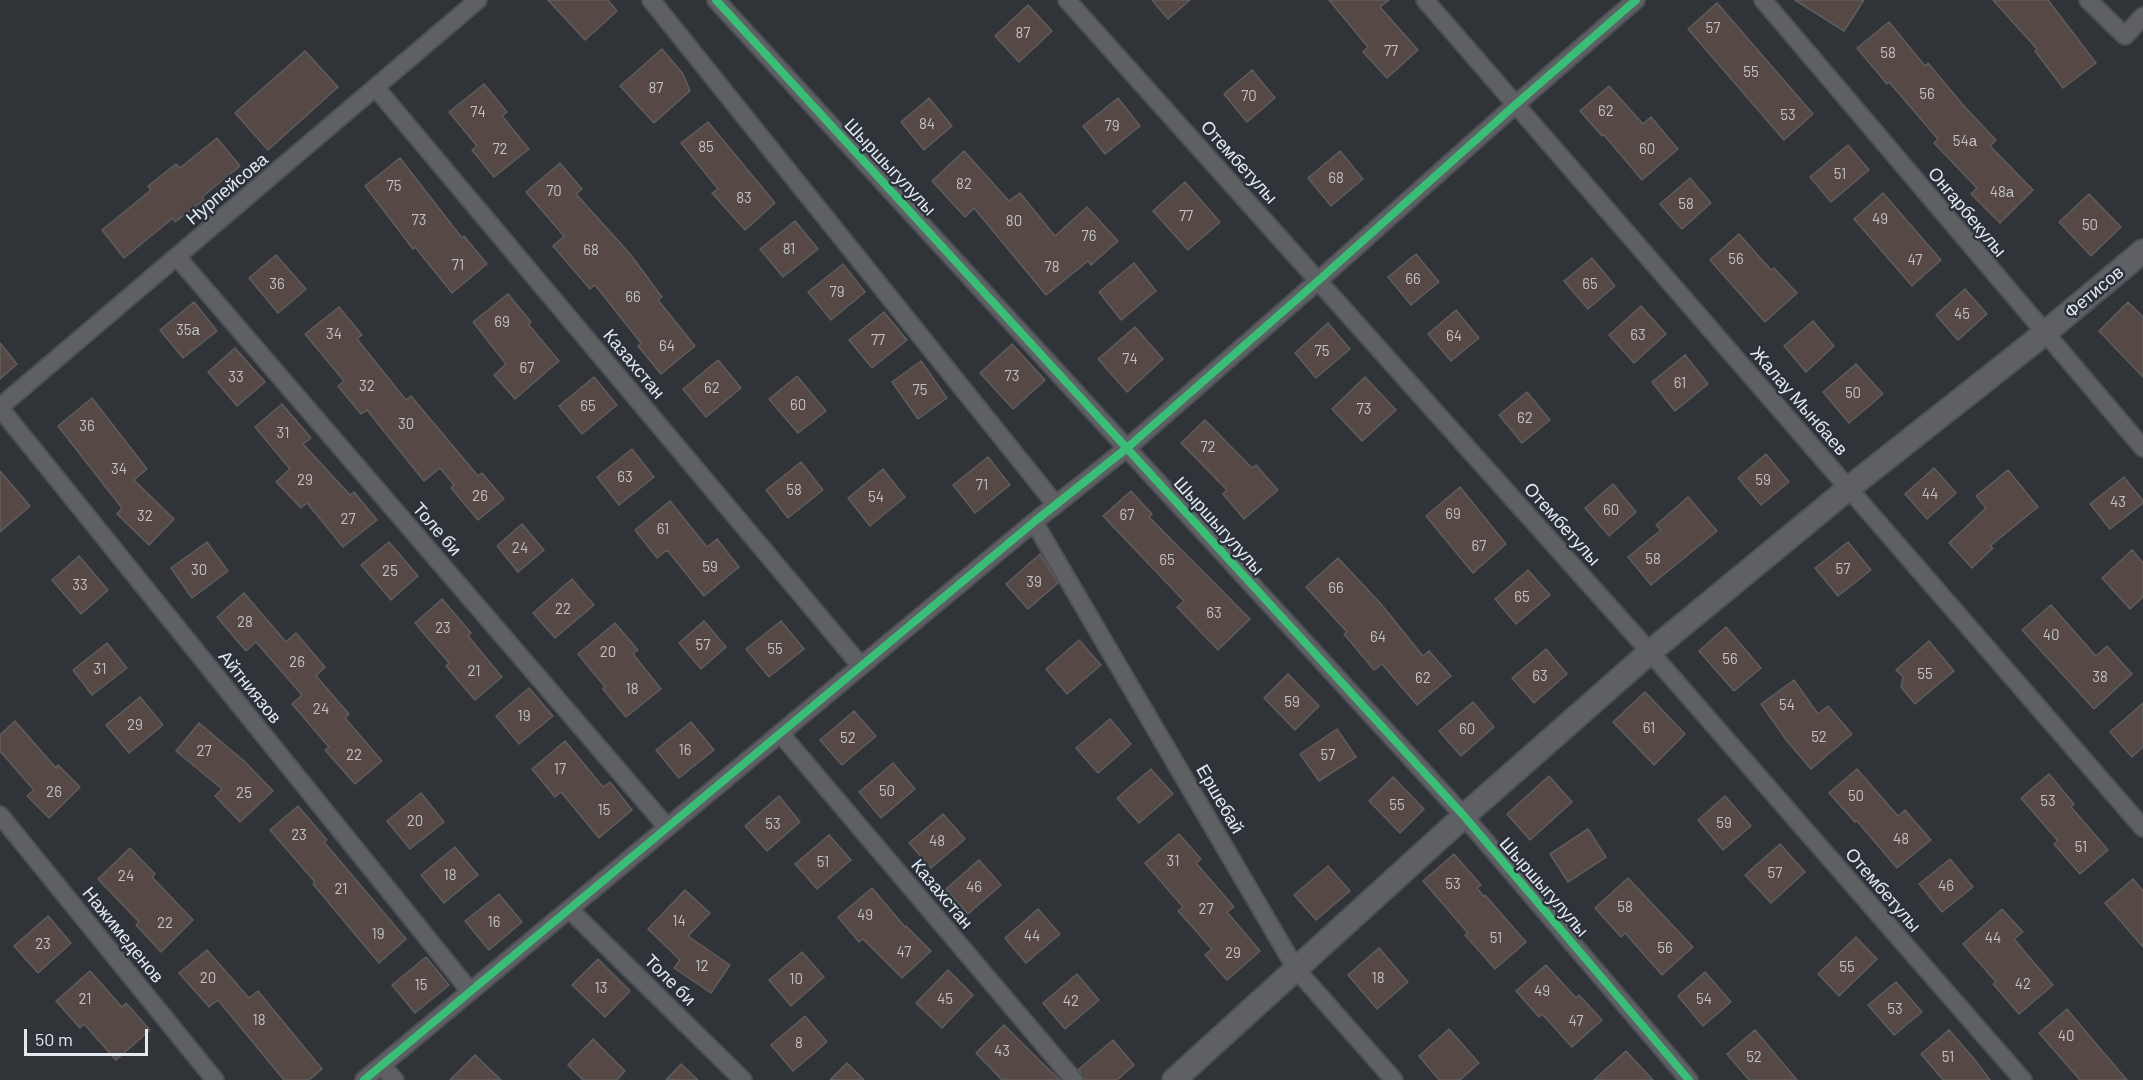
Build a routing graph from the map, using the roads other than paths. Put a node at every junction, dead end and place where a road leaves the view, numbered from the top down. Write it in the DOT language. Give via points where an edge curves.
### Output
graph roads {
  1 [pos="478,0"];
  2 [pos="651,0"];
  3 [pos="716,0"];
  4 [pos="1067,0"];
  5 [pos="1425,0"];
  6 [pos="1636,0"];
  7 [pos="1763,0"];
  8 [pos="2088,0"];
  9 [pos="2143,16"];
  10 [pos="376,88"];
  11 [pos="1515,105"];
  12 [pos="2143,251"];
  13 [pos="177,257"];
  14 [pos="1319,280"];
  15 [pos="2045,333"];
  16 [pos="0,408"];
  17 [pos="1127,448"];
  18 [pos="2143,448"];
  19 [pos="1849,488"];
  20 [pos="1056,505"];
  21 [pos="1034,522"];
  22 [pos="1650,652"];
  23 [pos="861,666"];
  24 [pos="780,733"];
  25 [pos="0,815"];
  26 [pos="1464,816"];
  27 [pos="667,827"];
  28 [pos="2143,828"];
  29 [pos="569,909"];
  30 [pos="1296,969"];
  31 [pos="470,991"];
  32 [pos="381,1066"];
  33 [pos="215,1080"];
  34 [pos="364,1080"];
  35 [pos="395,1080"];
  36 [pos="743,1080"];
  37 [pos="1074,1080"];
  38 [pos="1174,1080"];
  39 [pos="1394,1080"];
  40 [pos="1689,1080"];
  41 [pos="2023,1080"];
  1 -- 10 [label="street, Нурпейсова"];
  2 -- 20 [label="street"];
  3 -- 17 [label="street, Шыршыгулулы"];
  4 -- 14 [label="street, Отембетулы"];
  5 -- 11 [label="street, Жалау Мынбаев"];
  6 -- 11 [label="street"];
  7 -- 15 [label="street, Онгарбекулы"];
  8 -- 9 [label="street" via="2125,36"];
  10 -- 13 [label="street, Нурпейсова"];
  10 -- 23 [label="street, Казахстан"];
  11 -- 14 [label="street"];
  11 -- 19 [label="street, Жалау Мынбаев"];
  12 -- 15 [label="street, Фетисов"];
  13 -- 16 [label="street, Нурпейсова"];
  13 -- 27 [label="street, Толе би"];
  14 -- 17 [label="street"];
  14 -- 22 [label="street, Отембетулы"];
  15 -- 18 [label="street, Онгарбекулы"];
  15 -- 19 [label="street, Фетисов"];
  16 -- 31 [label="street, Айтниязов"];
  17 -- 20 [label="street"];
  17 -- 26 [label="street, Шыршыгулулы"];
  19 -- 22 [label="street, Фетисов"];
  19 -- 28 [label="street, Жалау Мынбаев"];
  20 -- 21 [label="street"];
  21 -- 23 [label="street"];
  21 -- 30 [label="street, Ершебай"];
  22 -- 26 [label="street, Фетисов"];
  22 -- 41 [label="street, Отембетулы"];
  23 -- 24 [label="street"];
  24 -- 27 [label="street"];
  24 -- 37 [label="street, Казахстан"];
  25 -- 33 [label="street, Нажимеденов"];
  26 -- 30 [label="street, Фетисов"];
  26 -- 40 [label="street, Шыршыгулулы"];
  27 -- 29 [label="street"];
  29 -- 31 [label="street"];
  29 -- 36 [label="street, Толе би"];
  30 -- 38 [label="street, Фетисов"];
  30 -- 39 [label="street, Ершебай"];
  31 -- 32 [label="street"];
  32 -- 34 [label="street"];
  32 -- 35 [label="street"];
}
